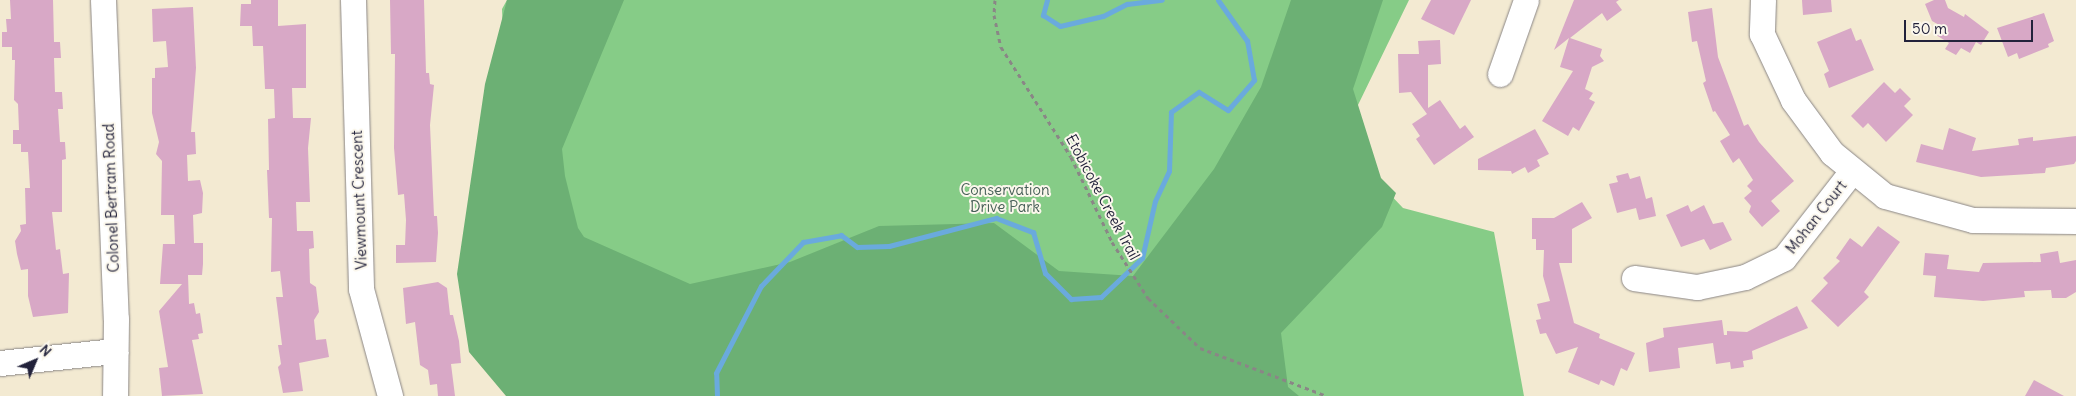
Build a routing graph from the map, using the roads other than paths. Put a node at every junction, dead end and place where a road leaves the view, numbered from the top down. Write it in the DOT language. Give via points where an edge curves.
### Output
graph roads {
  1 [pos="103,0"];
  2 [pos="353,0"];
  3 [pos="1526,0"];
  4 [pos="1763,0"];
  5 [pos="1500,74"];
  6 [pos="1852,171"];
  7 [pos="2076,221"];
  8 [pos="1634,278"];
  9 [pos="115,351"];
  10 [pos="0,363"];
  11 [pos="115,396"];
  12 [pos="390,396"];
  1 -- 9 [label="street, Colonel Bertram Road"];
  2 -- 12 [label="street, Viewmount Crescent" via="361,289"];
  3 -- 5 [label="street"];
  4 -- 6 [label="street" via="1762,34 1792,100 1832,153"];
  6 -- 7 [label="street" via="1884,196 1973,220"];
  6 -- 8 [label="street, Mohan Court" via="1784,258 1776,262 1745,277 1697,287"];
  9 -- 10 [label="street"];
  9 -- 11 [label="street, Colonel Bertram Road"];
}
